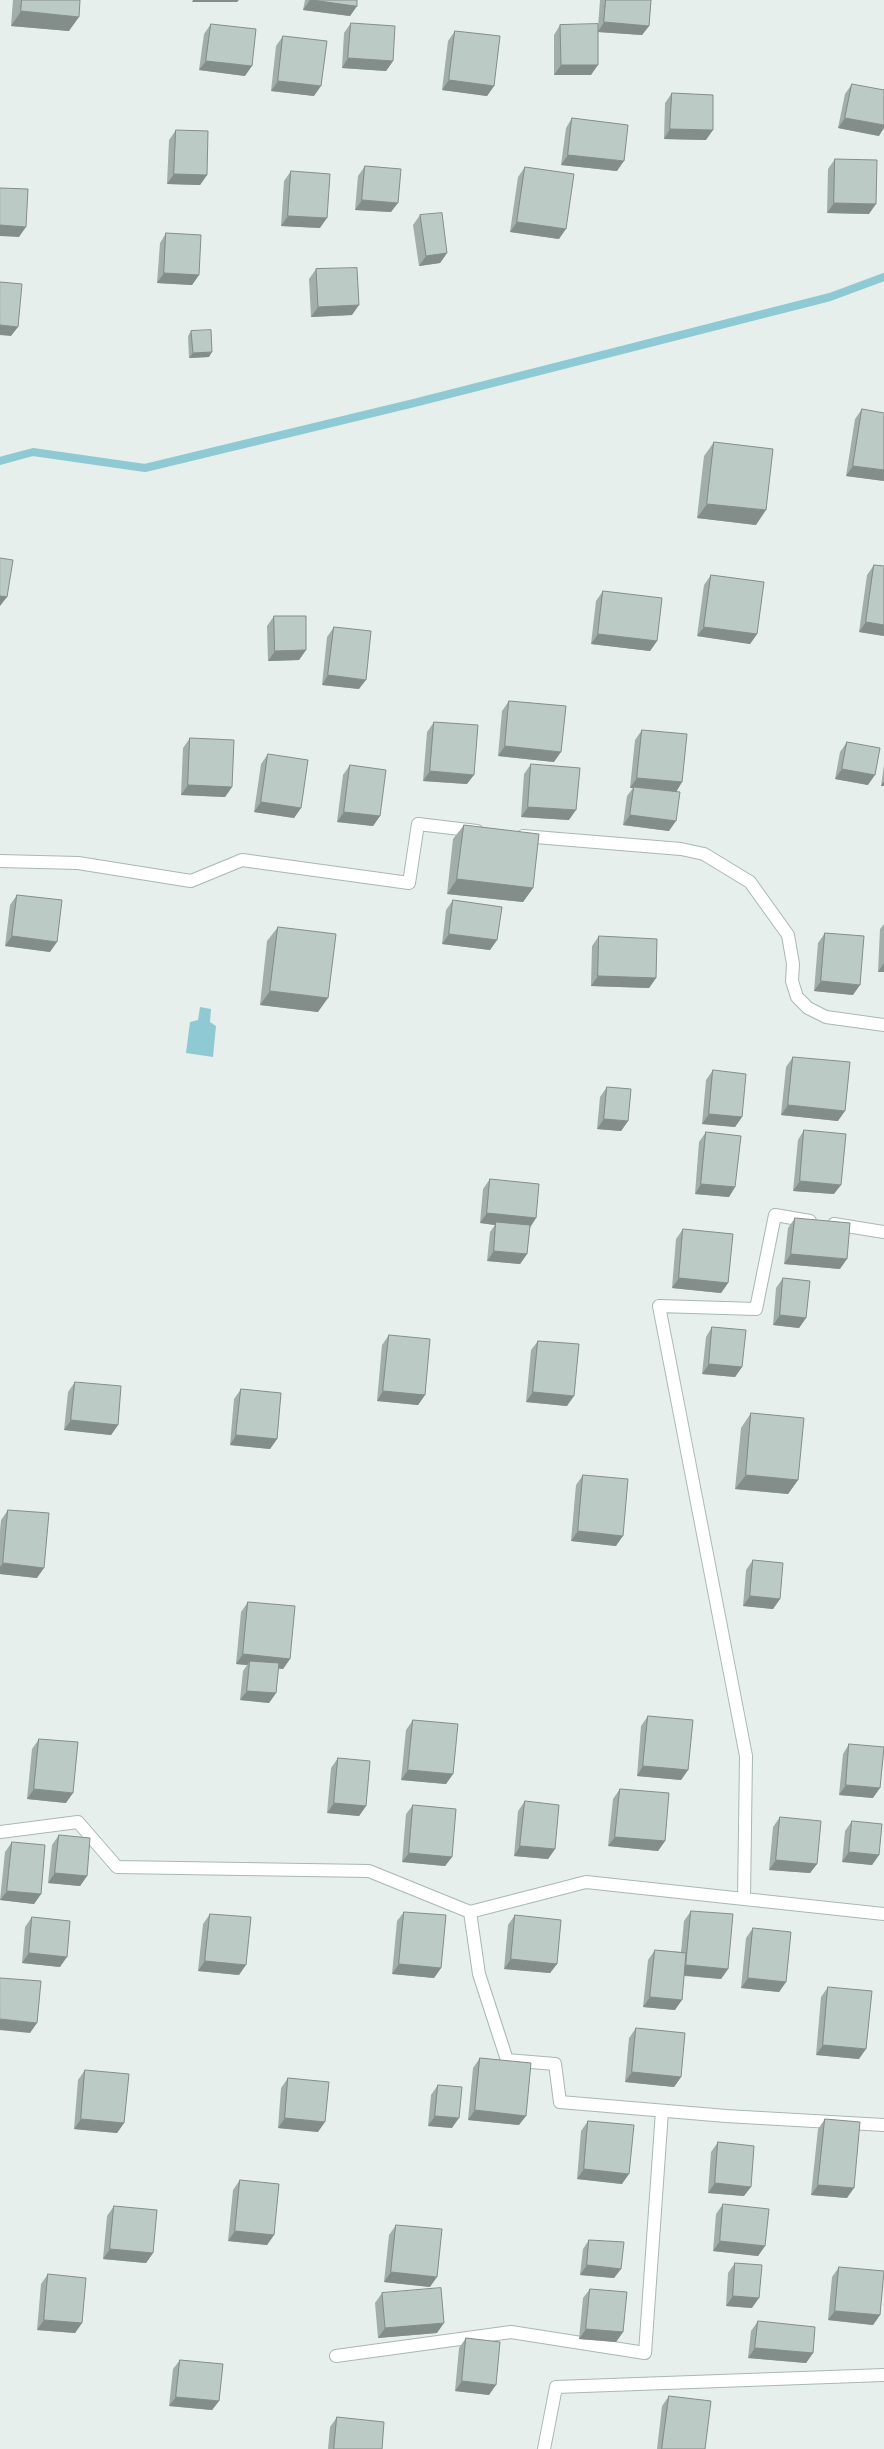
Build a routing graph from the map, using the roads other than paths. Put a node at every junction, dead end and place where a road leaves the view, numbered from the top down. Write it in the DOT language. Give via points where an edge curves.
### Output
graph roads {
  1 [pos="487,832"];
  2 [pos="510,834"];
  3 [pos="0,861"];
  4 [pos="884,1025"];
  5 [pos="884,1232"];
  6 [pos="0,1832"];
  7 [pos="744,1899"];
  8 [pos="470,1912"];
  9 [pos="884,1914"];
  10 [pos="662,2111"];
  11 [pos="884,2125"];
  12 [pos="336,2356"];
  13 [pos="884,2375"];
  14 [pos="544,2449"];
  1 -- 3 [label="street" via="418,824 409,883 242,860 191,881 78,863"];
  2 -- 4 [label="street" via="681,849 704,854 750,882 788,935 793,964 792,981 797,997 808,1008 826,1017"];
  5 -- 7 [label="street" via="774,1215 756,1309 659,1306 746,1756"];
  6 -- 8 [label="street" via="78,1822 117,1867 369,1871"];
  7 -- 8 [label="street" via="586,1882"];
  7 -- 9 [label="street"];
  8 -- 10 [label="street" via="479,1974 506,2060 555,2064 560,2102"];
  10 -- 11 [label="street"];
  10 -- 12 [label="street" via="645,2353 511,2332"];
  13 -- 14 [label="street" via="556,2387"];
}
